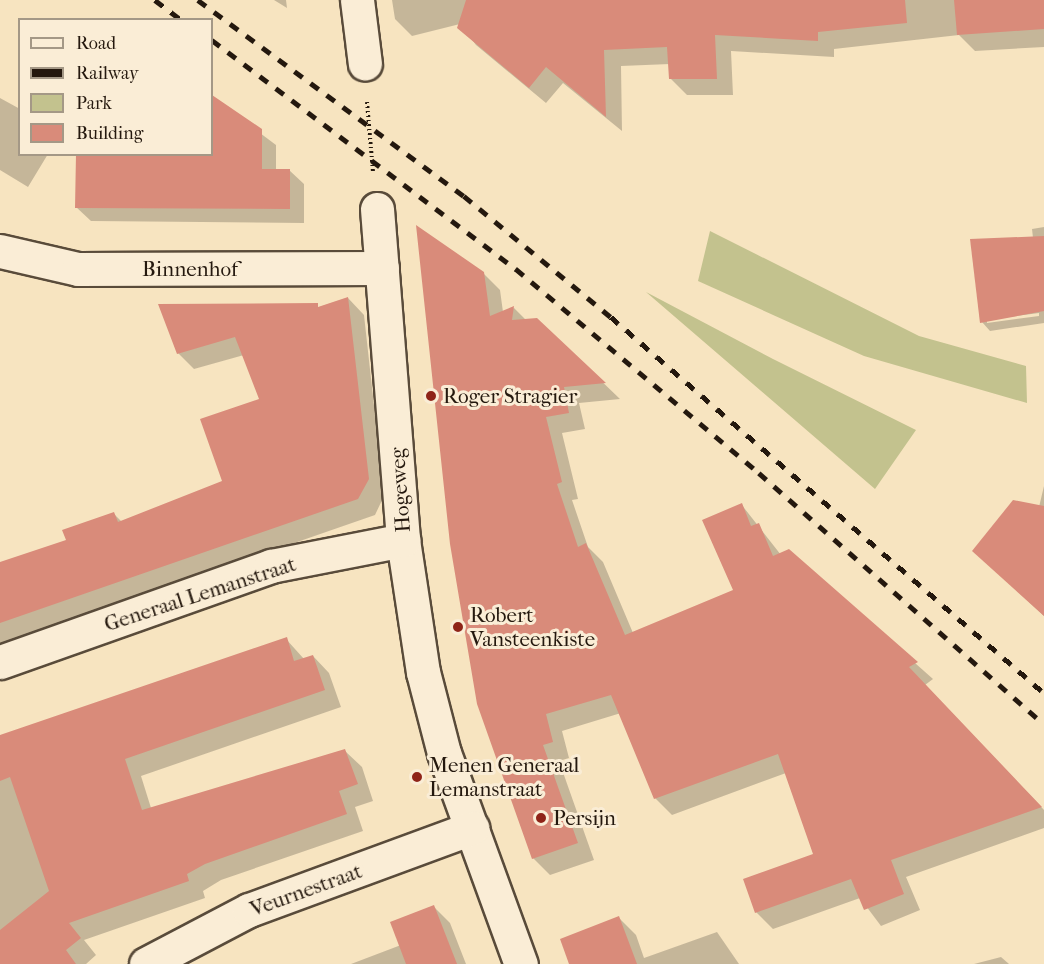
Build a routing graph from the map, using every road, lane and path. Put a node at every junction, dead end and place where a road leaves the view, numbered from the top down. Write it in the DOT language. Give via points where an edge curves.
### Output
graph roads {
  1 [pos="357,0"];
  2 [pos="364,64"];
  3 [pos="377,209"];
  4 [pos="0,251"];
  5 [pos="382,268"];
  6 [pos="404,540"];
  7 [pos="0,662"];
  8 [pos="472,828"];
  9 [pos="146,964"];
  10 [pos="521,964"];
  1 -- 2 [label="street"];
  2 -- 3 [label="path"];
  3 -- 5 [label="street, Hogeweg"];
  4 -- 5 [label="street, Binnenhof" via="78,269"];
  5 -- 6 [label="street, Hogeweg"];
  6 -- 7 [label="street, Generaal Lemanstraat" via="271,566"];
  6 -- 8 [label="street, Hogeweg" via="423,672"];
  8 -- 9 [label="street, Veurnestraat" via="249,910"];
  8 -- 10 [label="street, Hogeweg"];
}
